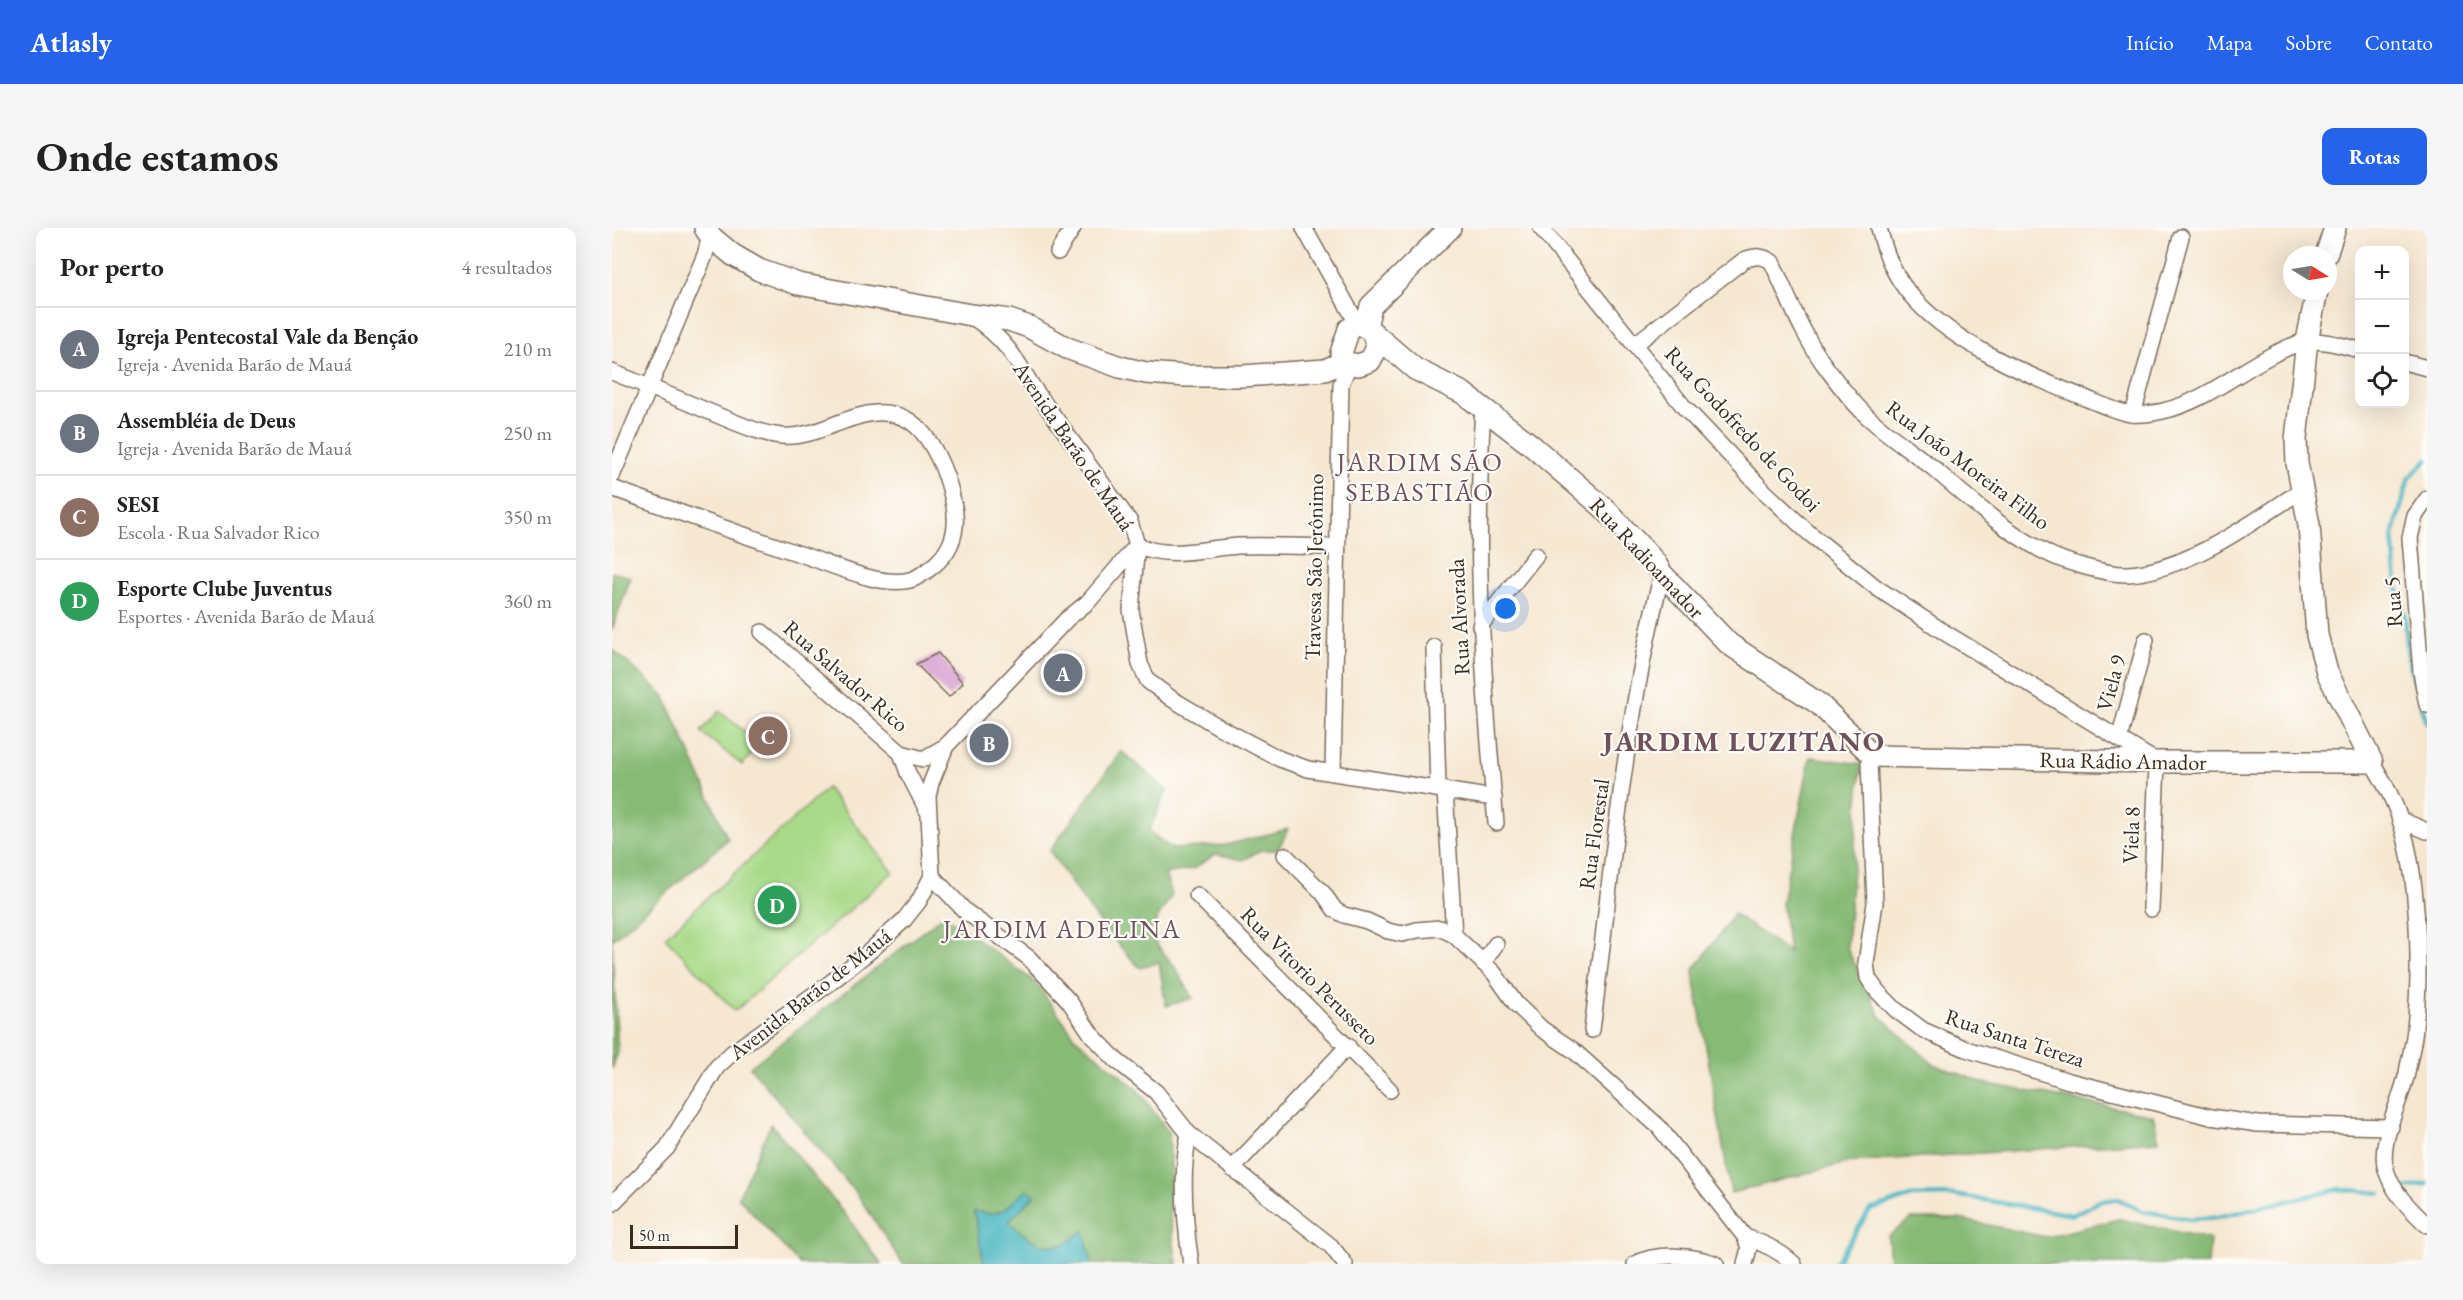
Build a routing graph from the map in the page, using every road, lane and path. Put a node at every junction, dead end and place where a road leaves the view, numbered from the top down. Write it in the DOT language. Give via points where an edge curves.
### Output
graph roads {
  1 [pos="1072,228"];
  2 [pos="1304,228"];
  3 [pos="1449,228"];
  4 [pos="1541,228"];
  5 [pos="1879,228"];
  6 [pos="2335,228"];
  7 [pos="708,232"];
  8 [pos="2181,237"];
  9 [pos="2329,246"];
  10 [pos="1058,252"];
  11 [pos="2315,300"];
  12 [pos="971,315"];
  13 [pos="1366,328"];
  14 [pos="2307,341"];
  15 [pos="1634,345"];
  16 [pos="2355,349"];
  17 [pos="2409,363"];
  18 [pos="1353,364"];
  19 [pos="2427,368"];
  20 [pos="1415,369"];
  21 [pos="612,372"];
  22 [pos="650,387"];
  23 [pos="1483,408"];
  24 [pos="2133,414"];
  25 [pos="612,476"];
  26 [pos="612,488"];
  27 [pos="2302,490"];
  28 [pos="2427,499"];
  29 [pos="1137,546"];
  30 [pos="1336,547"];
  31 [pos="1536,555"];
  32 [pos="1662,574"];
  33 [pos="2422,615"];
  34 [pos="1480,626"];
  35 [pos="762,632"];
  36 [pos="2146,640"];
  37 [pos="1434,647"];
  38 [pos="2427,705"];
  39 [pos="2113,735"];
  40 [pos="946,746"];
  41 [pos="901,753"];
  42 [pos="1873,756"];
  43 [pos="2105,762"];
  44 [pos="2157,762"];
  45 [pos="2372,762"];
  46 [pos="1333,772"];
  47 [pos="1441,789"];
  48 [pos="1494,798"];
  49 [pos="927,811"];
  50 [pos="2401,820"];
  51 [pos="1496,824"];
  52 [pos="2427,831"];
  53 [pos="1285,855"];
  54 [pos="932,876"];
  55 [pos="1197,895"];
  56 [pos="2151,909"];
  57 [pos="1454,935"];
  58 [pos="1496,944"];
  59 [pos="1483,963"];
  60 [pos="1592,1030"];
  61 [pos="1348,1046"];
  62 [pos="1390,1090"];
  63 [pos="2391,1127"];
  64 [pos="1189,1134"];
  65 [pos="1232,1169"];
  66 [pos="612,1204"];
  67 [pos="2427,1225"];
  68 [pos="1745,1237"];
  69 [pos="1191,1264"];
  70 [pos="1345,1264"];
  71 [pos="1635,1264"];
  72 [pos="1716,1264"];
  73 [pos="1745,1264"];
  74 [pos="1794,1264"];
  1 -- 10 [label="street"];
  2 -- 13 [label="street"];
  3 -- 13 [label="street" via="1371,306"];
  4 -- 15 [label="street, Rua Godofredo de Godoi"];
  5 -- 24 [label="street" via="1893,271 1938,322 2059,387"];
  6 -- 9 [label="street"];
  7 -- 12 [label="street, Avenida Barão de Mauá" via="733,255 759,270 798,284"];
  7 -- 22 [label="street" via="705,255"];
  8 -- 24 [label="street"];
  11 -- 14 [label="street"];
  12 -- 18 [label="street" via="1009,320 1067,348 1146,373 1243,376"];
  12 -- 29 [label="street, Avenida Barão de Mauá" via="996,333 1018,363 1130,522"];
  13 -- 18 [label="street" via="1377,348 1374,355"];
  13 -- 18 [label="street" via="1349,329 1344,339 1341,353"];
  13 -- 20 [label="street, Rua Radioamador"];
  14 -- 16 [label="street"];
  14 -- 24 [label="street" via="2259,361 2184,404"];
  14 -- 27 [label="street" via="2296,439"];
  15 -- 27 [label="street, Rua João Moreira Filho" via="1744,260 1765,257 1772,262 1803,333 1868,418 1999,522 2046,552 2127,574 2150,571 2220,542"];
  15 -- 39 [label="street, Rua Godofredo de Godoi" via="1684,407 1764,491 1877,588"];
  17 -- 19 [label="street"];
  18 -- 20 [label="street, Rua Radioamador"];
  18 -- 30 [label="street, Travessa São Jerônimo" via="1341,384"];
  20 -- 23 [label="street, Rua Radioamador" via="1439,379"];
  21 -- 22 [label="street"];
  22 -- 25 [label="street"];
  22 -- 26 [label="street" via="780,436 798,436 874,412 909,420 941,461 956,516 951,546 943,558 910,580 889,580 802,555"];
  23 -- 32 [label="street, Rua Radioamador" via="1605,509"];
  23 -- 34 [label="street, Rua Alvorada" via="1478,521"];
  27 -- 45 [label="street" via="2309,525 2320,652"];
  28 -- 33 [label="street, Rua 5" via="2415,516 2410,538"];
  29 -- 30 [label="street" via="1165,553 1238,546"];
  29 -- 40 [label="street, Avenida Barão de Mauá" via="1088,602"];
  29 -- 46 [label="street" via="1131,610 1140,664 1148,681 1219,727 1280,759 1308,769"];
  30 -- 46 [label="street, Travessa São Jerônimo"];
  31 -- 34 [label="street"];
  32 -- 42 [label="street, Rua Radioamador" via="1729,644 1819,704"];
  32 -- 60 [label="street, Rua Florestal" via="1643,661 1618,821"];
  33 -- 38 [label="street, Rua 5" via="2421,672"];
  34 -- 48 [label="street, Rua Alvorada"];
  35 -- 41 [label="street, Rua Salvador Rico"];
  36 -- 39 [label="street, Viela 9"];
  37 -- 47 [label="street"];
  39 -- 43 [label="street, Viela 9"];
  39 -- 44 [label="street, Rua Godofredo de Godoi"];
  40 -- 41 [label="street, Rua Salvador Rico" via="923,759"];
  40 -- 49 [label="street, Avenida Barão de Mauá" via="931,783"];
  41 -- 49 [label="street, Rua Salvador Rico"];
  42 -- 43 [label="street, Rua Rádio Amador"];
  42 -- 63 [label="street, Rua Santa Tereza" via="1869,762 1875,903 1866,963 1868,978 1896,1010 1923,1030 1966,1048 2069,1080 2211,1117 2258,1124"];
  43 -- 44 [label="street, Rua Rádio Amador"];
  44 -- 45 [label="street, Rua Rádio Amador"];
  44 -- 56 [label="street, Viela 8"];
  45 -- 50 [label="street"];
  46 -- 47 [label="street"];
  47 -- 48 [label="street"];
  47 -- 57 [label="street"];
  48 -- 51 [label="street, Rua Alvorada"];
  49 -- 54 [label="street, Avenida Barão de Mauá"];
  50 -- 52 [label="street"];
  50 -- 63 [label="street" via="2415,902 2417,978 2415,1029"];
  53 -- 57 [label="street" via="1344,915 1402,934 1440,928"];
  54 -- 64 [label="street" via="965,911 1029,958 1069,1001 1092,1035 1156,1092"];
  54 -- 66 [label="street, Avenida Barão de Mauá" via="904,920 870,951 717,1067 667,1148"];
  55 -- 61 [label="street, Rua Vitorio Perusseto"];
  57 -- 59 [label="street"];
  58 -- 59 [label="street"];
  59 -- 68 [label="street" via="1542,1029 1573,1050 1659,1127"];
  61 -- 62 [label="street, Rua Vitorio Perusseto"];
  61 -- 65 [label="street"];
  63 -- 67 [label="street" via="2385,1147 2390,1180 2404,1203"];
  64 -- 65 [label="street"];
  64 -- 69 [label="street" via="1185,1150 1186,1229"];
  65 -- 70 [label="street" via="1331,1246"];
  68 -- 73 [label="street" via="1749,1248"];
  68 -- 74 [label="street" via="1764,1243"];
  71 -- 72 [label="street" via="1677,1257"];
}
